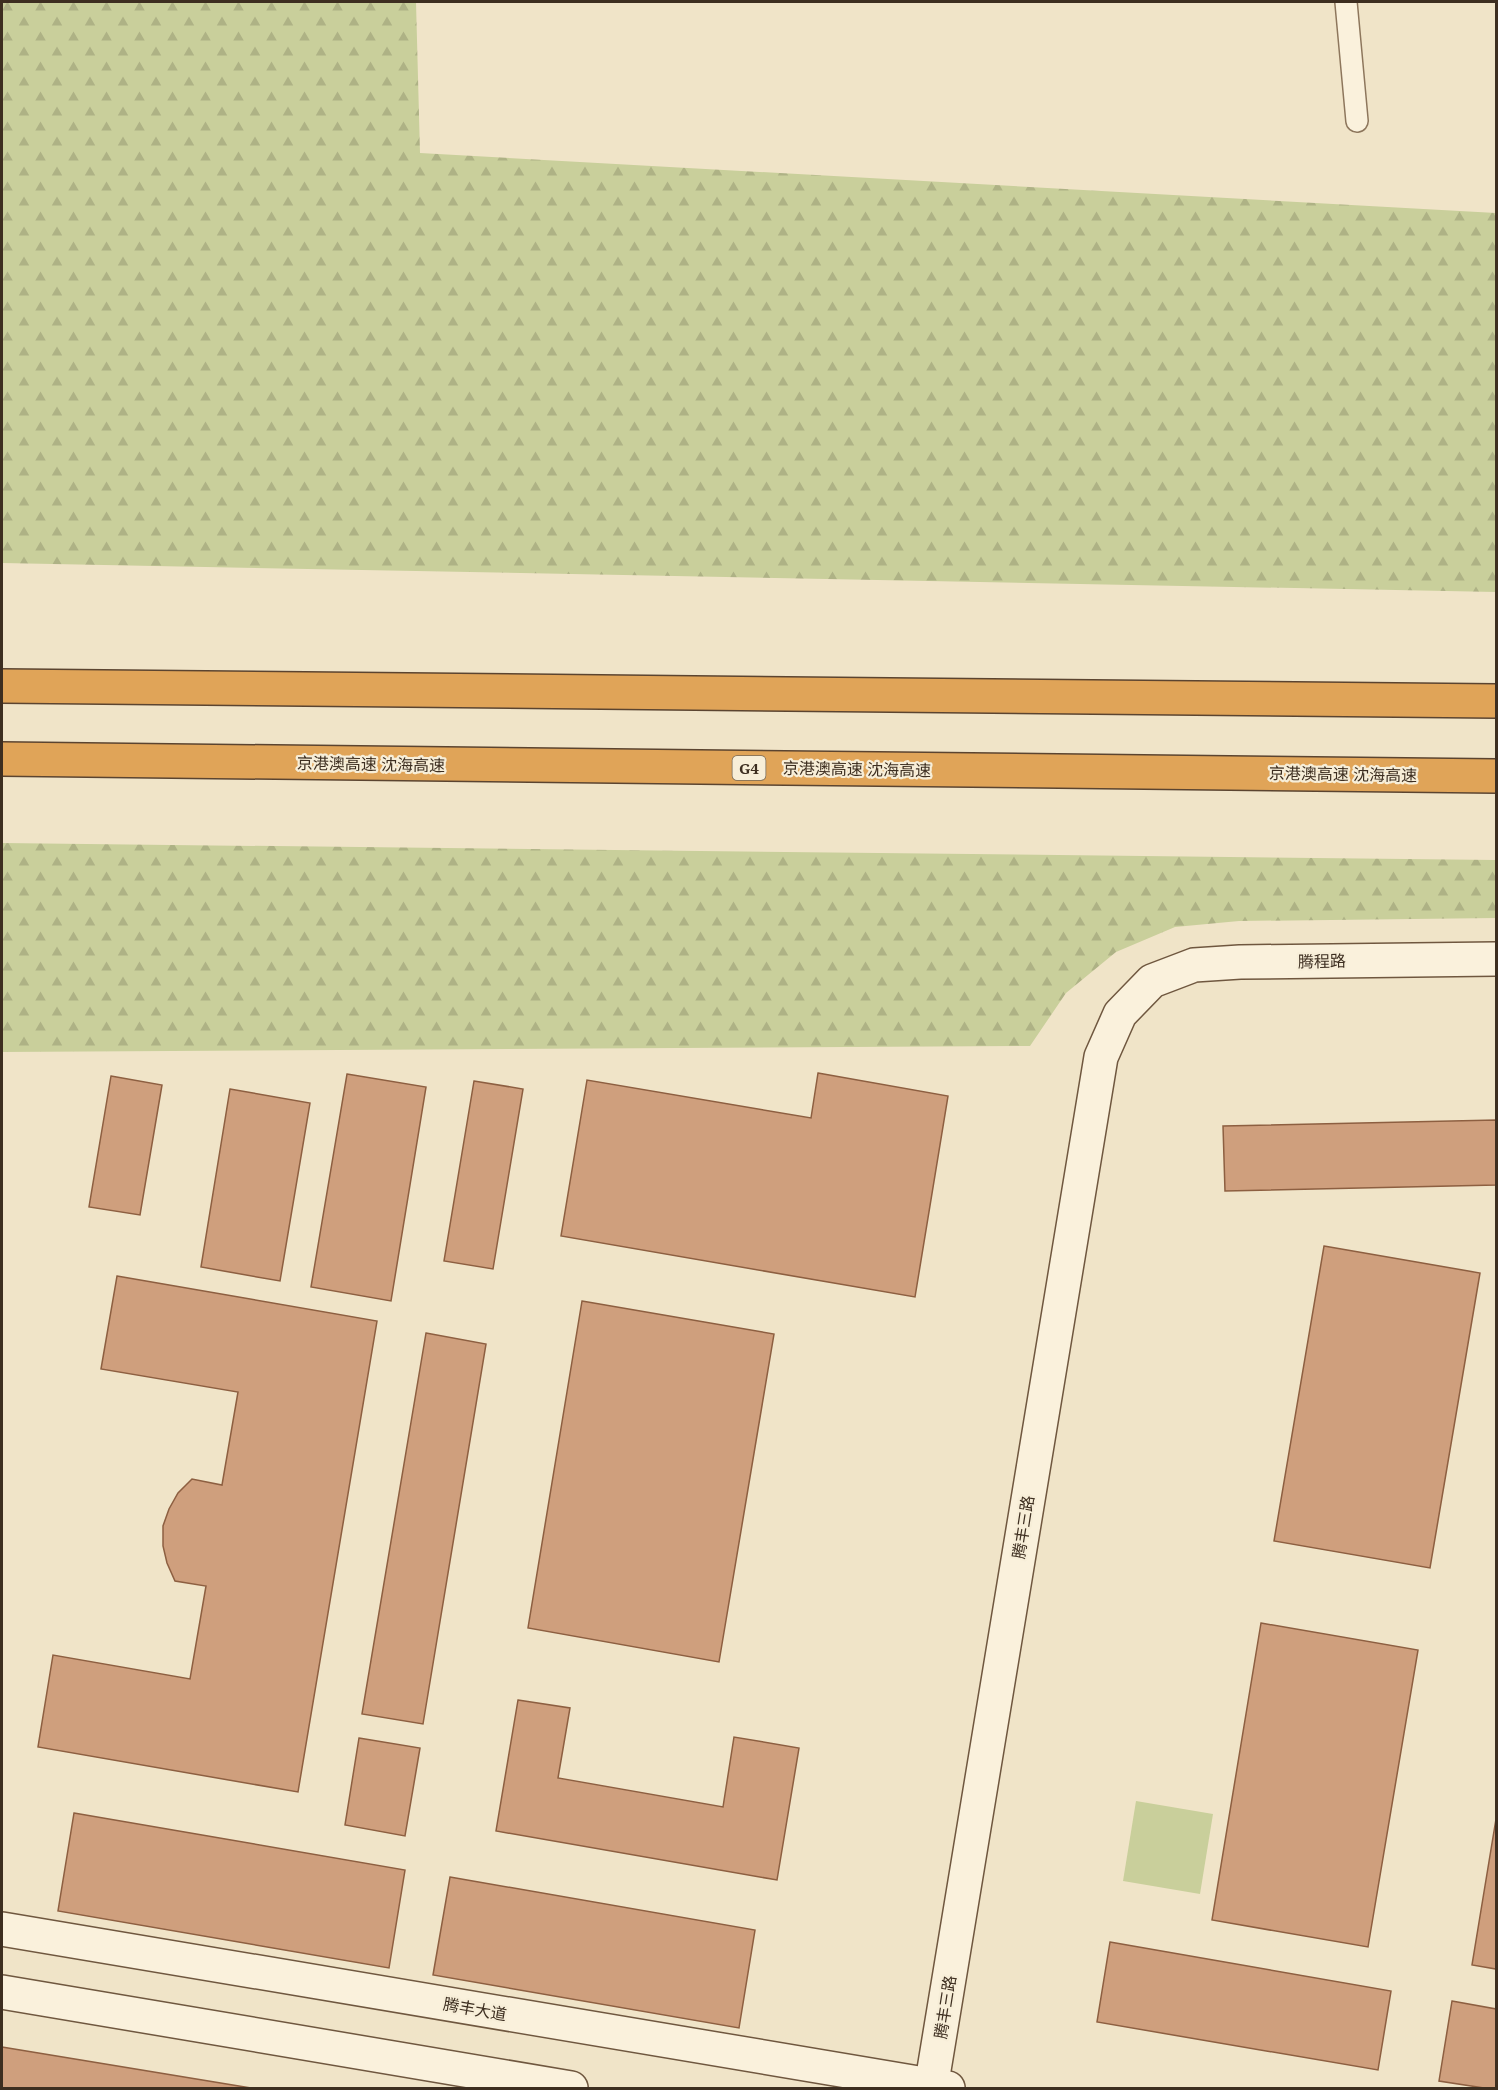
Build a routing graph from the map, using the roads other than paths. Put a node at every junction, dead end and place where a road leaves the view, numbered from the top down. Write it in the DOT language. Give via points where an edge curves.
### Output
graph roads {
  1 [pos="1346,2"];
  2 [pos="1357,121"];
  3 [pos="2,686"];
  4 [pos="1497,701"];
  5 [pos="2,759"];
  6 [pos="1497,776"];
  7 [pos="1497,959"];
  8 [pos="1152,981"];
  9 [pos="2,1929"];
  10 [pos="2,1992"];
  11 [pos="571,2088"];
  12 [pos="937,2088"];
  1 -- 2 [label="lane"];
  3 -- 4 [label="highway"];
  5 -- 6 [label="highway, 京港澳高速 沈海高速 / G4"];
  7 -- 8 [label="street, 腾程路" via="1240,962 1194,965"];
  8 -- 12 [label="street, 腾丰三路" via="1120,1014 1101,1057"];
  9 -- 12 [label="street, 腾丰大道"];
  10 -- 11 [label="street"];
}
